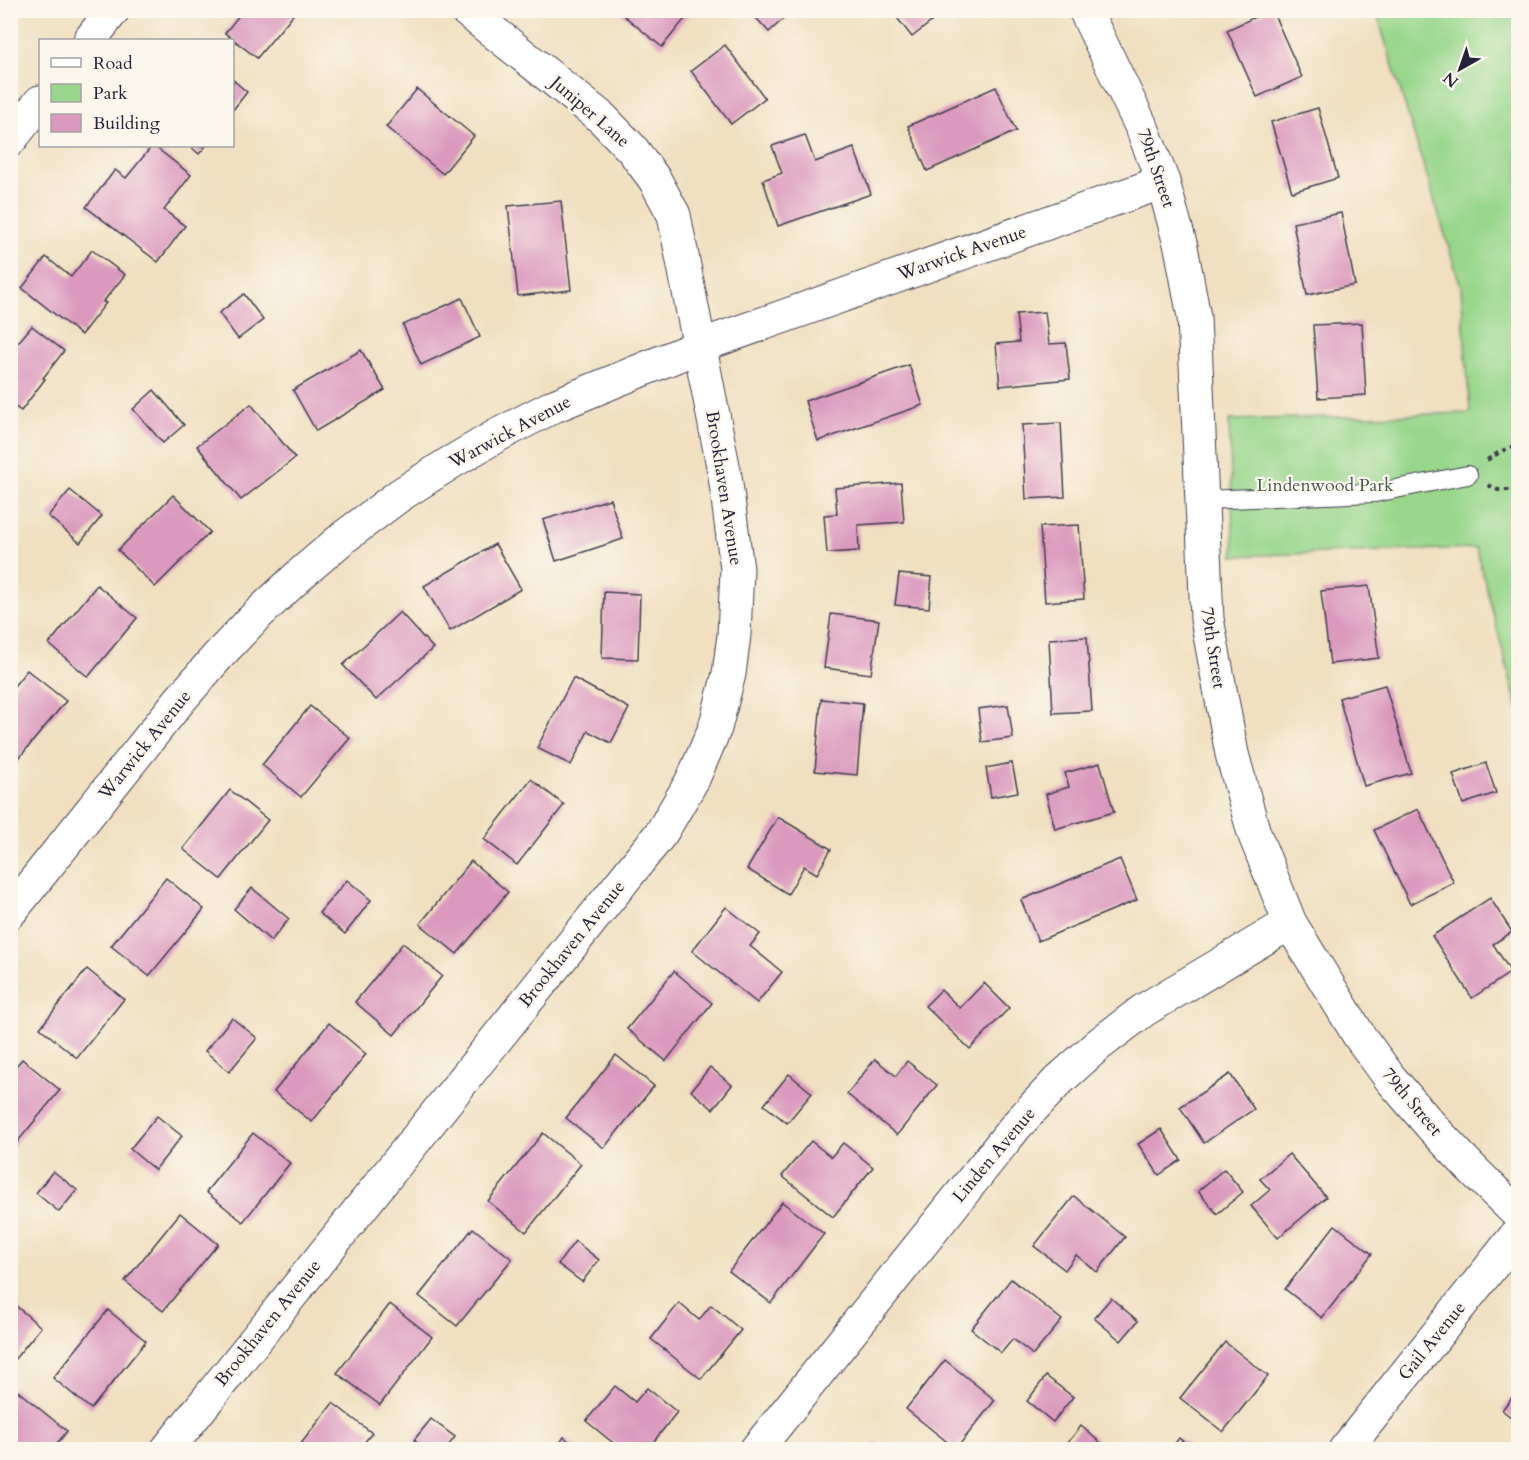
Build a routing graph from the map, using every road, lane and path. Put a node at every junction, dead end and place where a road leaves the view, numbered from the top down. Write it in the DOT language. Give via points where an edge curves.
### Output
graph roads {
  1 [pos="114,10"];
  2 [pos="466,10"];
  3 [pos="1085,10"];
  4 [pos="91,39"];
  5 [pos="39,103"];
  6 [pos="10,140"];
  7 [pos="1163,182"];
  8 [pos="700,346"];
  9 [pos="1518,447"];
  10 [pos="1468,475"];
  11 [pos="1202,500"];
  12 [pos="10,912"];
  13 [pos="1290,923"];
  14 [pos="1518,1214"];
  15 [pos="1518,1233"];
  16 [pos="166,1449"];
  17 [pos="756,1449"];
  18 [pos="1345,1449"];
  1 -- 4 [label="street"];
  2 -- 8 [label="street, Juniper Lane" via="602,118 655,180 674,215"];
  3 -- 7 [label="street, 79th Street" via="1143,130"];
  5 -- 6 [label="street"];
  7 -- 8 [label="street, Warwick Avenue"];
  7 -- 11 [label="street, 79th Street" via="1194,317"];
  8 -- 12 [label="street, Warwick Avenue" via="554,406 498,435 410,489 344,537 218,656"];
  8 -- 16 [label="street, Brookhaven Avenue" via="738,569 729,674 715,728 693,779 662,832"];
  9 -- 10 [label="path" via="1499,452"];
  10 -- 11 [label="lane" via="1375,493"];
  11 -- 13 [label="street, 79th Street" via="1207,619 1232,754 1254,833"];
  13 -- 14 [label="street, 79th Street" via="1390,1078"];
  13 -- 17 [label="street, Linden Avenue" via="1144,1010 1058,1081 1016,1126"];
  15 -- 18 [label="street, Gail Avenue"];
}
